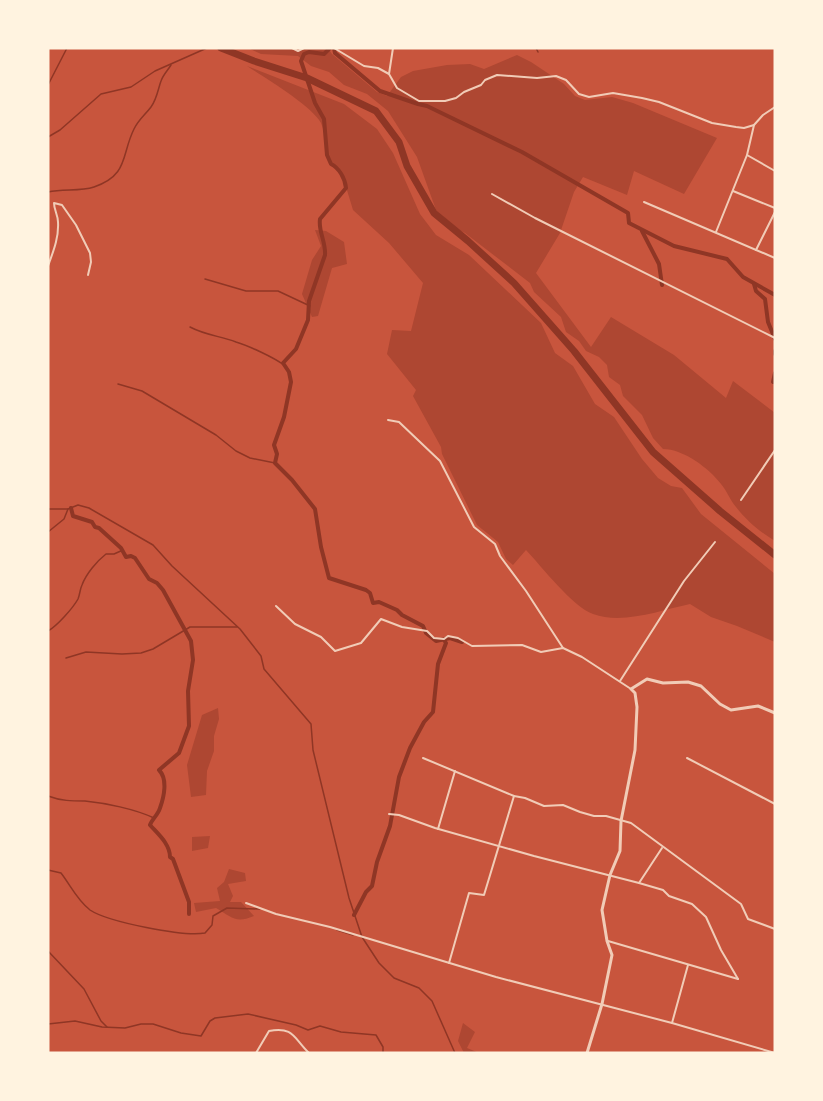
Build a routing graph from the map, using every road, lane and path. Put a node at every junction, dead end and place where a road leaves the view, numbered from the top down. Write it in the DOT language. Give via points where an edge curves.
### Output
graph roads {
  1 [pos="292,48"];
  2 [pos="304,48"];
  3 [pos="334,48"];
  4 [pos="393,48"];
  5 [pos="389,74"];
  6 [pos="775,107"];
  7 [pos="754,125"];
  8 [pos="747,155"];
  9 [pos="775,171"];
  10 [pos="733,191"];
  11 [pos="492,194"];
  12 [pos="644,202"];
  13 [pos="775,210"];
  14 [pos="716,232"];
  15 [pos="756,250"];
  16 [pos="775,258"];
  17 [pos="48,266"];
  18 [pos="88,275"];
  19 [pos="775,338"];
  20 [pos="388,420"];
  21 [pos="775,450"];
  22 [pos="741,500"];
  23 [pos="715,542"];
  24 [pos="276,606"];
  25 [pos="563,648"];
  26 [pos="620,681"];
  27 [pos="631,689"];
  28 [pos="775,713"];
  29 [pos="423,758"];
  30 [pos="687,758"];
  31 [pos="455,771"];
  32 [pos="514,796"];
  33 [pos="775,804"];
  34 [pos="390,814"];
  35 [pos="621,821"];
  36 [pos="438,828"];
  37 [pos="499,846"];
  38 [pos="663,847"];
  39 [pos="610,875"];
  40 [pos="639,883"];
  41 [pos="246,903"];
  42 [pos="775,929"];
  43 [pos="607,941"];
  44 [pos="449,963"];
  45 [pos="688,964"];
  46 [pos="602,1004"];
  47 [pos="672,1023"];
  48 [pos="256,1053"];
  49 [pos="309,1053"];
  50 [pos="586,1053"];
  51 [pos="775,1053"];
  1 -- 2 [label="street"];
  3 -- 5 [label="street" via="364,66"];
  4 -- 5 [label="street"];
  5 -- 7 [label="street" via="397,88 419,101 445,101 497,75 556,76 589,97 613,93 659,102 711,123 744,128"];
  6 -- 7 [label="street"];
  7 -- 8 [label="street"];
  8 -- 9 [label="street"];
  8 -- 10 [label="street"];
  10 -- 13 [label="street"];
  10 -- 14 [label="street"];
  11 -- 19 [label="street"];
  12 -- 14 [label="street"];
  13 -- 15 [label="street"];
  14 -- 15 [label="street"];
  15 -- 16 [label="street"];
  17 -- 18 [label="street" via="57,240 54,203 62,205 90,253"];
  20 -- 25 [label="street" via="399,422 440,461 474,527 495,544"];
  21 -- 22 [label="street"];
  23 -- 26 [label="street" via="684,581"];
  24 -- 25 [label="street" via="335,651 360,643 381,619 427,631 434,638 458,638 472,646 522,645 541,652"];
  25 -- 26 [label="street"];
  26 -- 27 [label="street"];
  27 -- 28 [label="street" via="647,679 688,682 700,686 731,710 758,706"];
  27 -- 35 [label="street" via="637,707 635,750"];
  29 -- 31 [label="street"];
  30 -- 33 [label="street"];
  31 -- 32 [label="street"];
  31 -- 36 [label="street"];
  32 -- 35 [label="street"];
  32 -- 37 [label="street"];
  34 -- 36 [label="street"];
  35 -- 38 [label="street" via="631,823"];
  35 -- 39 [label="street" via="620,851"];
  36 -- 37 [label="street"];
  37 -- 39 [label="street"];
  37 -- 44 [label="street" via="484,895 469,893"];
  38 -- 40 [label="street"];
  38 -- 42 [label="street" via="741,904 748,919"];
  39 -- 40 [label="street"];
  39 -- 43 [label="street" via="602,910"];
  40 -- 45 [label="street" via="692,904 706,916 738,979"];
  41 -- 44 [label="street"];
  43 -- 45 [label="street"];
  43 -- 46 [label="street" via="612,955"];
  44 -- 46 [label="street"];
  45 -- 47 [label="street"];
  46 -- 47 [label="street"];
  46 -- 50 [label="street"];
  47 -- 51 [label="street"];
  48 -- 49 [label="street" via="269,1031 279,1029 295,1035"];
}
